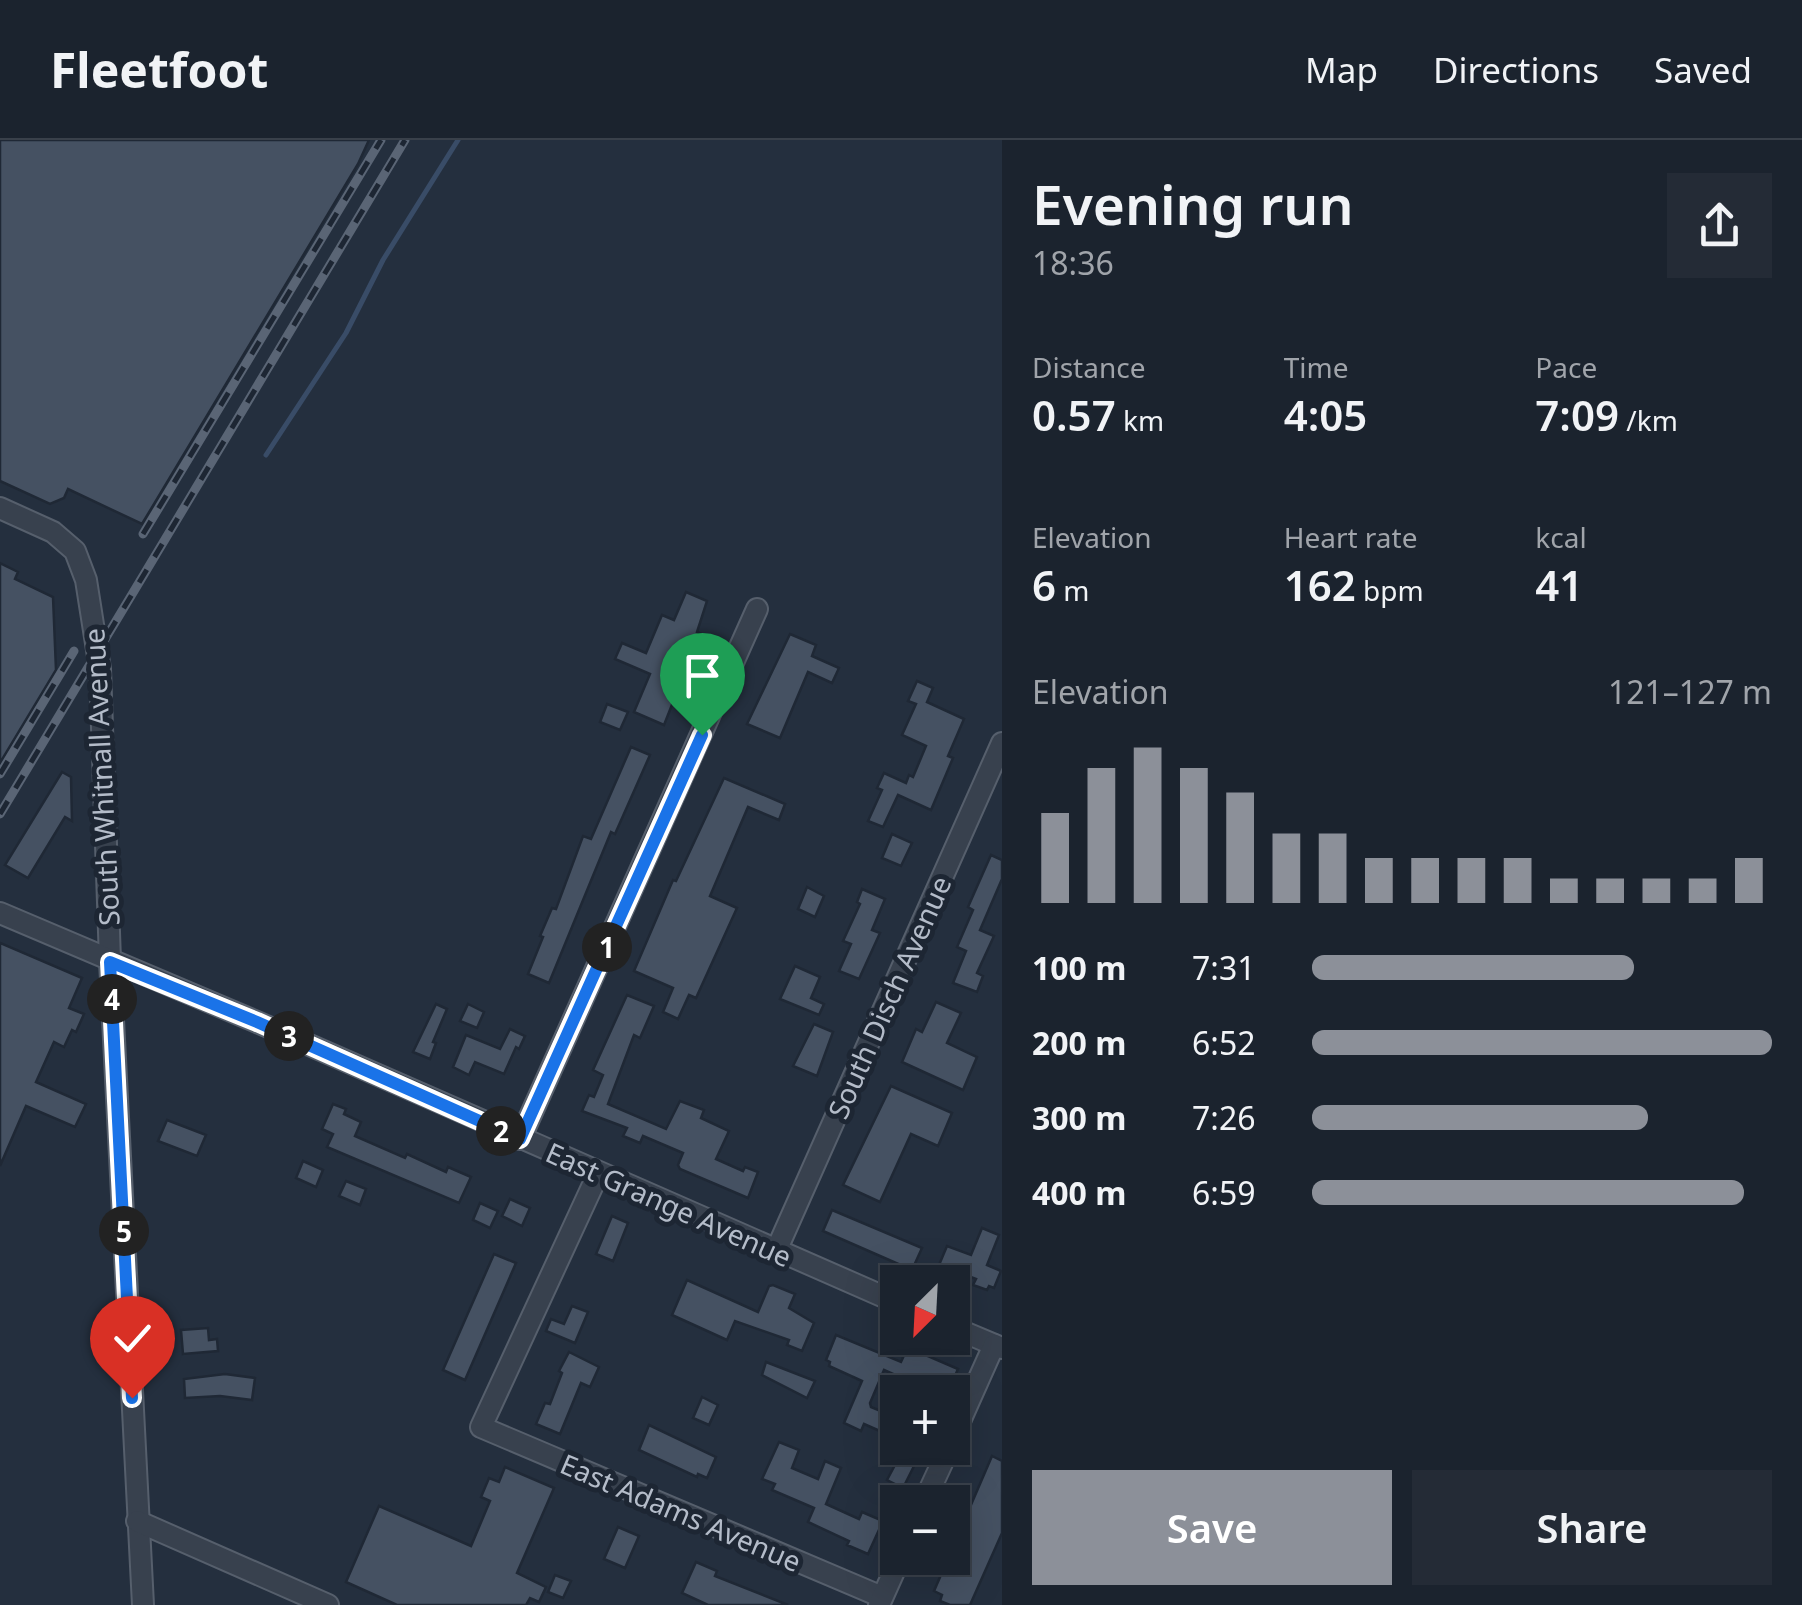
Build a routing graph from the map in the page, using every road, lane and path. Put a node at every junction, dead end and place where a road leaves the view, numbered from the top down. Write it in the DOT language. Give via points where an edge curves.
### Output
graph roads {
  1 [pos="0,508"];
  2 [pos="758,610"];
  3 [pos="1002,743"];
  4 [pos="0,913"];
  5 [pos="110,962"];
  6 [pos="520,1139"];
  7 [pos="598,1174"];
  8 [pos="776,1251"];
  9 [pos="880,1295"];
  10 [pos="970,1335"];
  11 [pos="998,1347"];
  12 [pos="970,1403"];
  13 [pos="137,1521"];
  14 [pos="892,1575"];
  15 [pos="880,1601"];
  16 [pos="143,1605"];
  17 [pos="328,1605"];
  1 -- 5 [label="street, South Whitnall Avenue" via="54,532 75,551 86,580 100,669"];
  2 -- 6 [label="street"];
  3 -- 8 [label="street, South Disch Avenue"];
  4 -- 5 [label="street, East Grange Avenue"];
  5 -- 6 [label="street, East Grange Avenue"];
  5 -- 13 [label="street, South Whitnall Avenue"];
  6 -- 7 [label="street, East Grange Avenue"];
  7 -- 8 [label="street, East Grange Avenue"];
  7 -- 15 [label="street, East Adams Avenue" via="481,1427"];
  8 -- 9 [label="street, East Grange Avenue"];
  10 -- 11 [label="street"];
  11 -- 12 [label="street"];
  13 -- 16 [label="street, South Whitnall Avenue"];
  13 -- 17 [label="street"];
  14 -- 15 [label="street"];
}
